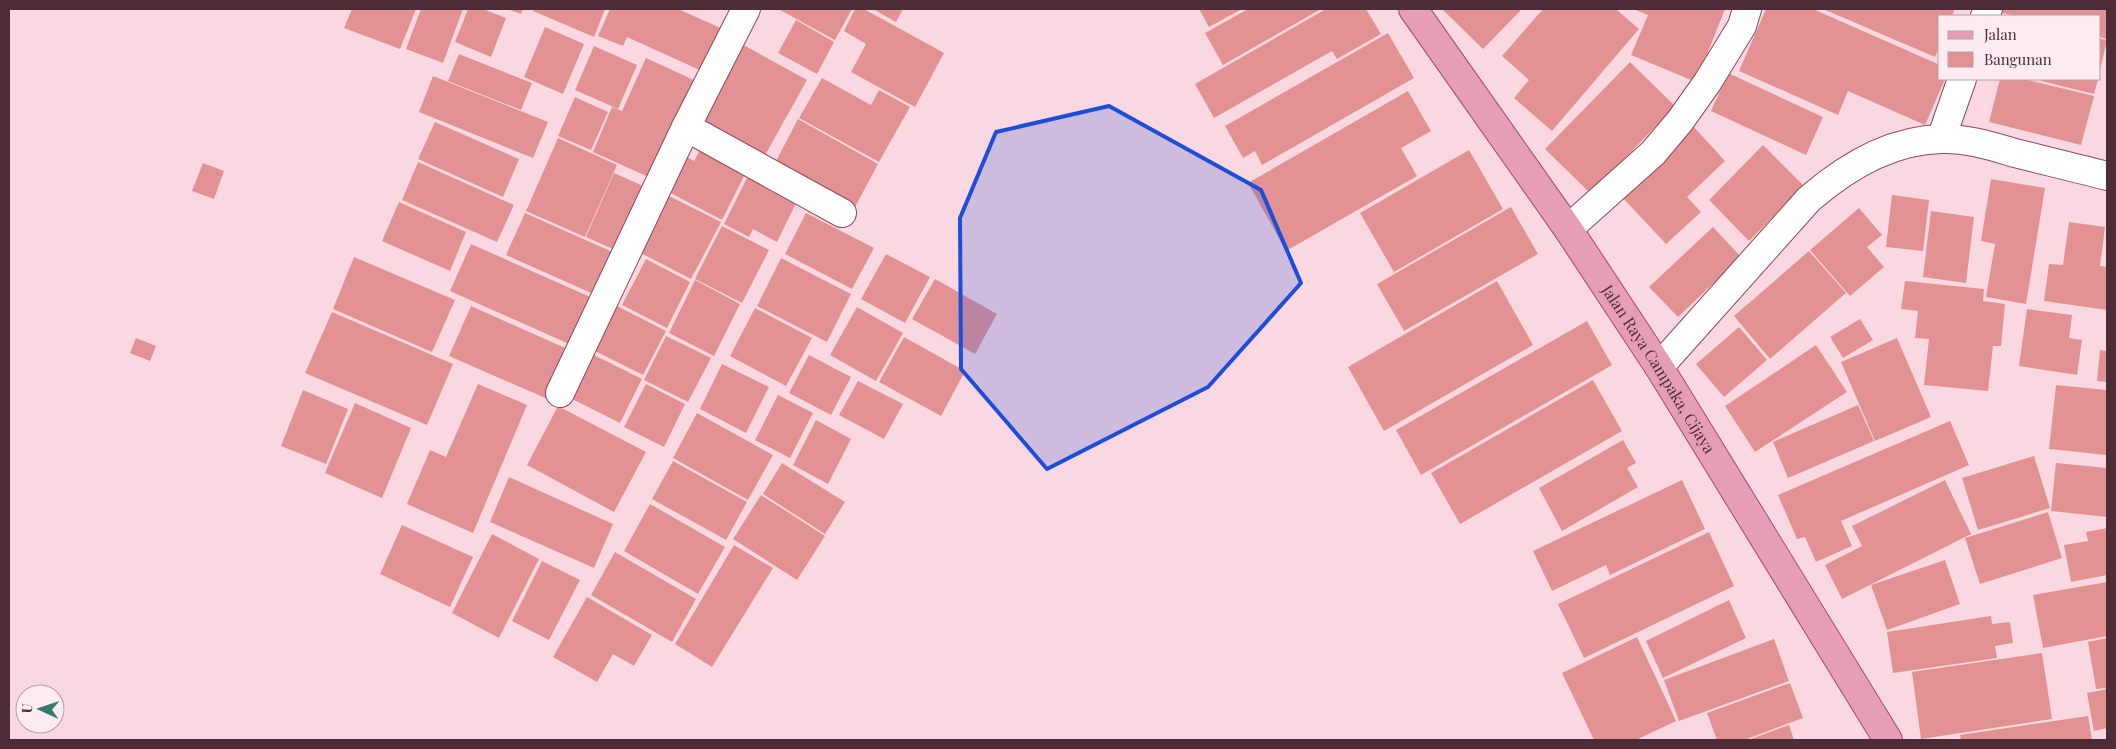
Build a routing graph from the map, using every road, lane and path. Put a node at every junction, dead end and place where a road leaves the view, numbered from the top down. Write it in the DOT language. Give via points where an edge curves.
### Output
graph roads {
  1 [pos="744,9"];
  2 [pos="1413,9"];
  3 [pos="1747,9"];
  4 [pos="1962,80"];
  5 [pos="686,127"];
  6 [pos="1941,139"];
  7 [pos="2107,176"];
  8 [pos="842,213"];
  9 [pos="1568,228"];
  10 [pos="1659,367"];
  11 [pos="560,393"];
  12 [pos="1888,740"];
  1 -- 5 [label="street"];
  2 -- 9 [label="main road, Jalan Raya Campaka, Cijaya"];
  3 -- 9 [label="street" via="1742,26 1680,121 1653,153"];
  4 -- 6 [label="street"];
  5 -- 8 [label="street"];
  5 -- 11 [label="street"];
  6 -- 7 [label="street" via="1976,142"];
  6 -- 10 [label="street" via="1886,151 1837,175 1809,199"];
  9 -- 10 [label="main road, Jalan Raya Campaka, Cijaya"];
  10 -- 12 [label="main road, Jalan Raya Campaka, Cijaya"];
}
